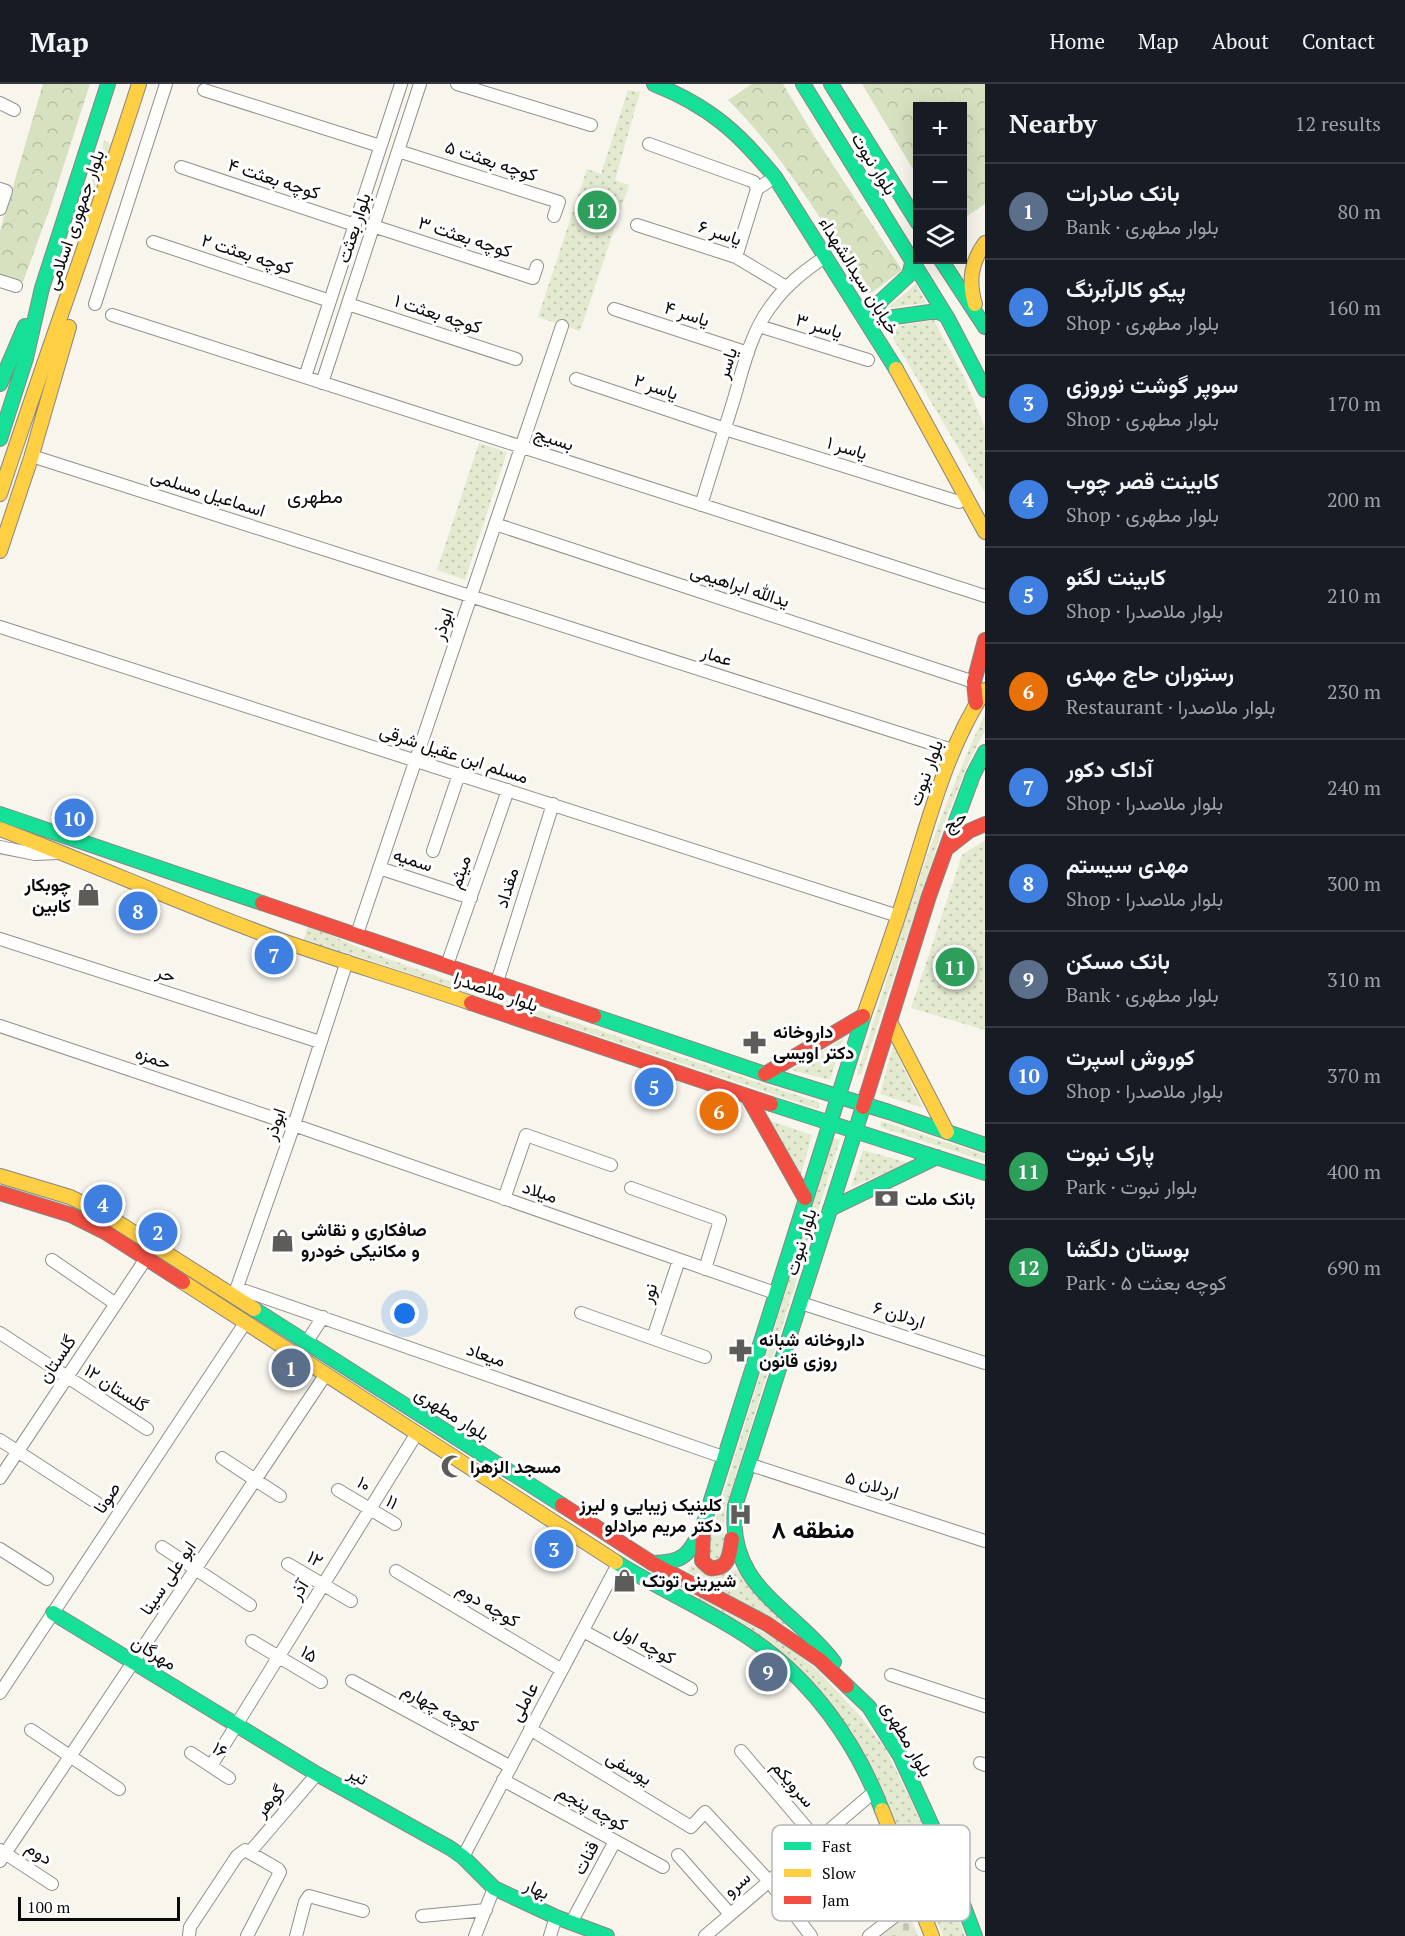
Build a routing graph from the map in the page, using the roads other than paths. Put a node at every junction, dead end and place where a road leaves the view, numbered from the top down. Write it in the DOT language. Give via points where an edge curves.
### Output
graph roads {
  1 [pos="108,84"];
  2 [pos="139,84"];
  3 [pos="166,84"];
  4 [pos="400,84"];
  5 [pos="420,84"];
  6 [pos="457,84"];
  7 [pos="654,84"];
  8 [pos="803,84"];
  9 [pos="831,84"];
  10 [pos="204,90"];
  11 [pos="0,103"];
  12 [pos="394,103"];
  13 [pos="412,108"];
  14 [pos="14,110"];
  15 [pos="591,125"];
  16 [pos="649,144"];
  17 [pos="380,146"];
  18 [pos="398,151"];
  19 [pos="181,167"];
  20 [pos="775,177"];
  21 [pos="368,184"];
  22 [pos="0,189"];
  23 [pos="757,189"];
  24 [pos="385,190"];
  25 [pos="0,209"];
  26 [pos="913,215"];
  27 [pos="554,216"];
  28 [pos="355,225"];
  29 [pos="637,225"];
  30 [pos="373,226"];
  31 [pos="985,235"];
  32 [pos="153,242"];
  33 [pos="985,243"];
  34 [pos="967,246"];
  35 [pos="736,257"];
  36 [pos="825,257"];
  37 [pos="343,260"];
  38 [pos="913,260"];
  39 [pos="915,264"];
  40 [pos="944,264"];
  41 [pos="360,265"];
  42 [pos="537,266"];
  43 [pos="0,281"];
  44 [pos="16,286"];
  45 [pos="786,287"];
  46 [pos="42,288"];
  47 [pos="71,288"];
  48 [pos="330,301"];
  49 [pos="95,304"];
  50 [pos="348,304"];
  51 [pos="614,309"];
  52 [pos="112,315"];
  53 [pos="945,315"];
  54 [pos="866,321"];
  55 [pos="982,321"];
  56 [pos="562,326"];
  57 [pos="759,326"];
  58 [pos="748,353"];
  59 [pos="516,359"];
  60 [pos="868,360"];
  61 [pos="305,377"];
  62 [pos="576,379"];
  63 [pos="322,383"];
  64 [pos="0,384"];
  65 [pos="985,390"];
  66 [pos="725,429"];
  67 [pos="0,439"];
  68 [pos="521,447"];
  69 [pos="38,458"];
  70 [pos="0,494"];
  71 [pos="959,502"];
  72 [pos="701,505"];
  73 [pos="495,524"];
  74 [pos="985,532"];
  75 [pos="0,551"];
  76 [pos="471,596"];
  77 [pos="985,596"];
  78 [pos="0,627"];
  79 [pos="985,640"];
  80 [pos="980,686"];
  81 [pos="952,750"];
  82 [pos="985,752"];
  83 [pos="416,760"];
  84 [pos="459,774"];
  85 [pos="508,790"];
  86 [pos="553,804"];
  87 [pos="0,813"];
  88 [pos="985,825"];
  89 [pos="0,829"];
  90 [pos="0,847"];
  91 [pos="945,850"];
  92 [pos="433,851"];
  93 [pos="64,853"];
  94 [pos="379,868"];
  95 [pos="471,898"];
  96 [pos="291,911"];
  97 [pos="898,916"];
  98 [pos="357,934"];
  99 [pos="0,939"];
  100 [pos="281,940"];
  101 [pos="347,961"];
  102 [pos="447,965"];
  103 [pos="496,982"];
  104 [pos="863,1016"];
  105 [pos="890,1022"];
  106 [pos="0,1026"];
  107 [pos="320,1042"];
  108 [pos="765,1074"];
  109 [pos="844,1076"];
  110 [pos="871,1083"];
  111 [pos="838,1096"];
  112 [pos="748,1097"];
  113 [pos="864,1104"];
  114 [pos="294,1125"];
  115 [pos="827,1130"];
  116 [pos="855,1131"];
  117 [pos="947,1132"];
  118 [pos="985,1145"];
  119 [pos="850,1146"];
  120 [pos="937,1157"];
  121 [pos="611,1165"];
  122 [pos="985,1173"];
  123 [pos="0,1176"];
  124 [pos="631,1188"];
  125 [pos="0,1193"];
  126 [pos="805,1198"];
  127 [pos="504,1199"];
  128 [pos="830,1209"];
  129 [pos="52,1260"];
  130 [pos="145,1260"];
  131 [pos="679,1260"];
  132 [pos="705,1269"];
  133 [pos="236,1292"];
  134 [pos="775,1293"];
  135 [pos="801,1303"];
  136 [pos="116,1304"];
  137 [pos="581,1313"];
  138 [pos="323,1317"];
  139 [pos="245,1323"];
  140 [pos="0,1334"];
  141 [pos="653,1338"];
  142 [pos="306,1343"];
  143 [pos="705,1357"];
  144 [pos="985,1363"];
  145 [pos="326,1374"];
  146 [pos="67,1378"];
  147 [pos="147,1429"];
  148 [pos="417,1433"];
  149 [pos="0,1440"];
  150 [pos="18,1452"];
  151 [pos="723,1457"];
  152 [pos="222,1458"];
  153 [pos="748,1464"];
  154 [pos="0,1479"];
  155 [pos="256,1480"];
  156 [pos="338,1490"];
  157 [pos="280,1496"];
  158 [pos="97,1503"];
  159 [pos="370,1510"];
  160 [pos="395,1524"];
  161 [pos="704,1526"];
  162 [pos="734,1535"];
  163 [pos="985,1541"];
  164 [pos="162,1547"];
  165 [pos="0,1549"];
  166 [pos="652,1563"];
  167 [pos="288,1564"];
  168 [pos="618,1564"];
  169 [pos="195,1569"];
  170 [pos="396,1571"];
  171 [pos="47,1579"];
  172 [pos="323,1585"];
  173 [pos="351,1601"];
  174 [pos="250,1605"];
  175 [pos="53,1613"];
  176 [pos="583,1631"];
  177 [pos="252,1641"];
  178 [pos="279,1657"];
  179 [pos="134,1662"];
  180 [pos="562,1670"];
  181 [pos="891,1675"];
  182 [pos="352,1681"];
  183 [pos="321,1682"];
  184 [pos="691,1689"];
  185 [pos="0,1693"];
  186 [pos="985,1706"];
  187 [pos="869,1707"];
  188 [pos="236,1724"];
  189 [pos="530,1729"];
  190 [pos="31,1730"];
  191 [pos="741,1751"];
  192 [pos="190,1753"];
  193 [pos="70,1756"];
  194 [pos="211,1766"];
  195 [pos="511,1767"];
  196 [pos="317,1773"];
  197 [pos="230,1778"];
  198 [pos="503,1780"];
  199 [pos="119,1789"];
  200 [pos="875,1791"];
  201 [pos="806,1825"];
  202 [pos="835,1825"];
  203 [pos="888,1825"];
  204 [pos="931,1825"];
  205 [pos="615,1842"];
  206 [pos="250,1852"];
  207 [pos="2,1854"];
  208 [pos="678,1855"];
  209 [pos="463,1857"];
  210 [pos="663,1867"];
  211 [pos="772,1878"];
  212 [pos="769,1881"];
  213 [pos="52,1884"];
  214 [pos="772,1885"];
  215 [pos="494,1888"];
  216 [pos="486,1910"];
  217 [pos="363,1911"];
  218 [pos="730,1914"];
  219 [pos="422,1916"];
  220 [pos="556,1917"];
  221 [pos="800,1921"];
  222 [pos="888,1921"];
  223 [pos="926,1921"];
  224 [pos="969,1921"];
  225 [pos="572,1923"];
  226 [pos="189,1936"];
  227 [pos="247,1936"];
  228 [pos="296,1936"];
  229 [pos="475,1936"];
  230 [pos="550,1936"];
  231 [pos="606,1936"];
  232 [pos="705,1936"];
  233 [pos="812,1936"];
  234 [pos="869,1936"];
  235 [pos="932,1936"];
  236 [pos="975,1936"];
  1 -- 46 [label="main road, بلوار جمهوری اسلامی"];
  2 -- 47 [label="main road, بلوار جمهوری اسلامی"];
  3 -- 49 [label="street"];
  4 -- 12 [label="street, بلوار بعثت"];
  5 -- 13 [label="street, بلوار بعثت"];
  6 -- 15 [label="street"];
  7 -- 20 [label="main road, خیابان سیدالشهداء" via="682,94 731,127"];
  8 -- 38 [label="main road, بلوار نبوت"];
  9 -- 26 [label="main road, بلوار نبوت"];
  10 -- 17 [label="street"];
  11 -- 14 [label="street"];
  12 -- 13 [label="street"];
  12 -- 17 [label="street, بلوار بعثت"];
  13 -- 18 [label="street, بلوار بعثت"];
  16 -- 23 [label="street" via="754,182"];
  17 -- 21 [label="street, بلوار بعثت"];
  18 -- 24 [label="street, بلوار بعثت"];
  18 -- 27 [label="street, کوچه بعثت ۵" via="560,202"];
  19 -- 28 [label="street, کوچه بعثت ۴"];
  20 -- 23 [label="street"];
  20 -- 36 [label="main road, خیابان سیدالشهداء"];
  21 -- 24 [label="street"];
  21 -- 28 [label="street, بلوار بعثت"];
  22 -- 25 [label="street" via="6,191"];
  23 -- 35 [label="street"];
  24 -- 30 [label="street, بلوار بعثت"];
  28 -- 37 [label="street, بلوار بعثت"];
  29 -- 35 [label="street, یاسر ۶"];
  30 -- 41 [label="street, بلوار بعثت"];
  30 -- 42 [label="street, کوچه بعثت ۳" via="533,278"];
  31 -- 34 [label="main road"];
  32 -- 48 [label="street, کوچه بعثت ۲"];
  33 -- 55 [label="main road" via="978,251 970,276 970,291"];
  35 -- 45 [label="street, یاسر ۶"];
  36 -- 45 [label="street, یاسر"];
  36 -- 54 [label="main road, خیابان سیدالشهداء"];
  37 -- 41 [label="street"];
  37 -- 48 [label="street, بلوار بعثت"];
  38 -- 54 [label="main road" via="909,275"];
  39 -- 53 [label="main road, بلوار نبوت"];
  40 -- 55 [label="main road"];
  41 -- 50 [label="street, بلوار بعثت"];
  43 -- 44 [label="street"];
  45 -- 57 [label="street, یاسر"];
  46 -- 64 [label="main road"];
  46 -- 67 [label="main road, بلوار جمهوری اسلامی" via="26,358"];
  47 -- 70 [label="main road, بلوار جمهوری اسلامی"];
  47 -- 75 [label="main road" via="68,333"];
  48 -- 61 [label="street, بلوار بعثت"];
  50 -- 59 [label="street, کوچه بعثت ۱"];
  50 -- 63 [label="street, بلوار بعثت"];
  51 -- 58 [label="street, یاسر ۴"];
  52 -- 61 [label="street, بسیج"];
  53 -- 54 [label="main road" via="930,312"];
  53 -- 65 [label="main road, بلوار نبوت"];
  54 -- 74 [label="main road, خیابان سیدالشهداء"];
  56 -- 68 [label="street, ابوذر"];
  57 -- 58 [label="street, یاسر"];
  57 -- 60 [label="street, یاسر ۳"];
  58 -- 66 [label="street, یاسر"];
  61 -- 63 [label="street, بسیج"];
  62 -- 66 [label="street, یاسر ۲"];
  63 -- 68 [label="street, بسیج"];
  66 -- 71 [label="street, یاسر ۱"];
  66 -- 72 [label="street, یاسر"];
  68 -- 72 [label="street, بسیج"];
  68 -- 73 [label="street, ابوذر"];
  69 -- 76 [label="street, اسماعیل مسلمی"];
  72 -- 77 [label="street, بسیج"];
  73 -- 76 [label="street, ابوذر"];
  73 -- 80 [label="street, یدالله ابراهیمی"];
  76 -- 81 [label="street, عمار"];
  76 -- 83 [label="street, ابوذر"];
  78 -- 83 [label="street, مسلم ابن عقیل شرقی"];
  79 -- 80 [label="main road"];
  80 -- 81 [label="main road, بلوار نبوت"];
  81 -- 97 [label="main road, بلوار نبوت"];
  82 -- 91 [label="main road, بلوار نبوت"];
  83 -- 84 [label="street, مسلم ابن عقیل شرقی"];
  83 -- 94 [label="street, ابوذر"];
  84 -- 85 [label="street, مسلم ابن عقیل شرقی"];
  84 -- 92 [label="street"];
  85 -- 86 [label="street, مسلم ابن عقیل شرقی"];
  85 -- 95 [label="street, میثم"];
  86 -- 97 [label="street, مسلم ابن عقیل شرقی"];
  86 -- 103 [label="street, مقداد"];
  87 -- 96 [label="main road, بلوار ملاصدرا"];
  88 -- 91 [label="main road, حج" via="961,835"];
  89 -- 93 [label="main road, بلوار ملاصدرا"];
  90 -- 93 [label="street" via="35,854"];
  91 -- 105 [label="main road, بلوار نبوت"];
  93 -- 100 [label="main road, بلوار ملاصدرا"];
  94 -- 95 [label="street, سمیه"];
  94 -- 98 [label="street, ابوذر"];
  95 -- 102 [label="street, میثم"];
  96 -- 98 [label="main road, بلوار ملاصدرا"];
  96 -- 100 [label="main road" via="301,924 301,931 292,939"];
  97 -- 104 [label="main road, بلوار نبوت"];
  98 -- 102 [label="main road, بلوار ملاصدرا"];
  99 -- 107 [label="street, حر"];
  100 -- 101 [label="main road, بلوار ملاصدرا"];
  101 -- 107 [label="street, ابوذر"];
  101 -- 112 [label="main road, بلوار ملاصدرا"];
  102 -- 103 [label="main road, بلوار ملاصدرا"];
  103 -- 108 [label="main road, بلوار ملاصدرا"];
  104 -- 108 [label="main road"];
  104 -- 109 [label="main road, بلوار نبوت"];
  105 -- 110 [label="main road, بلوار نبوت"];
  105 -- 117 [label="main road"];
  106 -- 114 [label="street, حمزه"];
  107 -- 114 [label="street, ابوذر"];
  108 -- 111 [label="main road, بلوار ملاصدرا"];
  109 -- 110 [label="main road" via="849,1089 856,1091"];
  109 -- 111 [label="main road, بلوار نبوت"];
  110 -- 113 [label="main road, بلوار نبوت"];
  111 -- 113 [label="main road, بلوار ملاصدرا"];
  111 -- 115 [label="main road, بلوار نبوت"];
  112 -- 115 [label="main road, بلوار ملاصدرا"];
  112 -- 126 [label="main road"];
  113 -- 116 [label="main road, بلوار نبوت"];
  113 -- 117 [label="main road, بلوار ملاصدرا"];
  114 -- 127 [label="street, میلاد"];
  114 -- 133 [label="street, ابوذر"];
  115 -- 116 [label="main road, بلوار ملاصدرا"];
  115 -- 119 [label="main road" via="843,1132"];
  115 -- 126 [label="main road, بلوار نبوت"];
  116 -- 119 [label="main road, بلوار نبوت"];
  116 -- 120 [label="main road, بلوار ملاصدرا"];
  117 -- 118 [label="main road, بلوار ملاصدرا"];
  119 -- 128 [label="main road, بلوار نبوت"];
  120 -- 122 [label="main road, بلوار ملاصدرا"];
  120 -- 128 [label="main road"];
  121 -- 127 [label="street" via="526,1135"];
  123 -- 133 [label="main road, بلوار مطهری" via="70,1197 103,1213"];
  124 -- 132 [label="street" via="720,1220"];
  125 -- 130 [label="main road, بلوار مطهری" via="71,1215"];
  126 -- 134 [label="main road, بلوار نبوت"];
  127 -- 131 [label="street, میلاد"];
  128 -- 135 [label="main road, بلوار نبوت"];
  129 -- 136 [label="street"];
  130 -- 136 [label="street, گلستان"];
  130 -- 139 [label="main road, بلوار مطهری"];
  131 -- 132 [label="street, میلاد"];
  131 -- 141 [label="street, نور"];
  132 -- 134 [label="street, میلاد"];
  133 -- 138 [label="street, میعاد"];
  133 -- 142 [label="main road, بلوار مطهری"];
  134 -- 151 [label="main road, بلوار نبوت"];
  135 -- 144 [label="street, اردلان ۶"];
  135 -- 153 [label="main road, بلوار نبوت"];
  136 -- 146 [label="street, گلستان"];
  137 -- 141 [label="street"];
  138 -- 142 [label="street"];
  138 -- 151 [label="street, میعاد"];
  139 -- 145 [label="main road, بلوار مطهری"];
  139 -- 175 [label="street, صونا"];
  140 -- 146 [label="street, گلستان ۱۲"];
  141 -- 143 [label="street"];
  142 -- 166 [label="main road, بلوار مطهری"];
  145 -- 148 [label="main road, بلوار مطهری"];
  145 -- 155 [label="street, ابو علی سینا"];
  146 -- 147 [label="street, گلستان ۱۲"];
  146 -- 150 [label="street, گلستان"];
  148 -- 159 [label="street, آذر"];
  148 -- 168 [label="main road, بلوار مطهری"];
  149 -- 150 [label="street"];
  150 -- 154 [label="street, گلستان"];
  150 -- 158 [label="street"];
  151 -- 161 [label="main road, بلوار نبوت"];
  152 -- 155 [label="street"];
  153 -- 162 [label="main road, بلوار نبوت" via="735,1506"];
  153 -- 163 [label="street, اردلان ۵"];
  155 -- 157 [label="street"];
  155 -- 169 [label="street, ابو علی سینا"];
  156 -- 159 [label="street, ۱۰"];
  159 -- 160 [label="street, ۱۱"];
  159 -- 172 [label="street, آذر"];
  161 -- 162 [label="main road" via="702,1561 708,1568 722,1568 728,1561"];
  161 -- 166 [label="main road" via="682,1559"];
  162 -- 187 [label="main road, بلوار نبوت" via="739,1558 753,1580 821,1645"];
  164 -- 169 [label="street"];
  165 -- 171 [label="street"];
  166 -- 187 [label="main road, بلوار مطهری" via="767,1624 820,1660"];
  167 -- 172 [label="street, ۱۲"];
  168 -- 176 [label="street, عاملی"];
  168 -- 200 [label="main road, بلوار مطهری" via="751,1639 801,1679 830,1714"];
  169 -- 174 [label="street"];
  169 -- 179 [label="street, ابو علی سینا"];
  170 -- 180 [label="street, کوچه دوم"];
  172 -- 173 [label="street, ۱۲"];
  172 -- 178 [label="street, آذر"];
  175 -- 179 [label="main road, مهرگان"];
  175 -- 185 [label="street, صونا"];
  176 -- 180 [label="street, عاملی"];
  176 -- 184 [label="street, کوچه اول"];
  177 -- 178 [label="street, ۱۵"];
  178 -- 183 [label="street, ۱۵"];
  178 -- 188 [label="street, آذر"];
  179 -- 188 [label="main road, مهرگان"];
  179 -- 193 [label="street, ابو علی سینا"];
  180 -- 189 [label="street, عاملی"];
  181 -- 186 [label="street"];
  182 -- 195 [label="street, کوچه چهارم"];
  187 -- 204 [label="main road, بلوار مطهری" via="900,1756"];
  188 -- 194 [label="street, آذر"];
  188 -- 196 [label="main road, تیر"];
  189 -- 195 [label="street, عاملی"];
  189 -- 212 [label="street, یوسفی" via="691,1827 705,1812"];
  190 -- 193 [label="street"];
  191 -- 201 [label="street, سرویکم"];
  192 -- 194 [label="street, ۱۶"];
  193 -- 199 [label="street"];
  193 -- 207 [label="street, ابو علی سینا"];
  194 -- 197 [label="street, ۱۶"];
  195 -- 198 [label="street, عاملی"];
  196 -- 206 [label="street, گوهر"];
  196 -- 209 [label="main road, تیر"];
  198 -- 205 [label="street, کوچه پنجم"];
  198 -- 209 [label="street, عاملی"];
  200 -- 202 [label="street, سرو"];
  200 -- 203 [label="main road, بلوار مطهری"];
  205 -- 210 [label="street, کوچه پنجم"];
  205 -- 225 [label="street, قنات"];
  206 -- 226 [label="street, گوهر" via="245,1850 237,1856 189,1928"];
  206 -- 227 [label="street" via="280,1872"];
  207 -- 213 [label="street, دوم"];
  208 -- 218 [label="street"];
  209 -- 215 [label="main road, بهار"];
  211 -- 212 [label="street, سرو"];
  212 -- 214 [label="street"];
  212 -- 218 [label="street, سرو"];
  215 -- 216 [label="street"];
  215 -- 220 [label="main road, بهار"];
  216 -- 219 [label="street"];
  216 -- 229 [label="street"];
  217 -- 228 [label="street" via="309,1896"];
  218 -- 232 [label="street, سرو"];
  220 -- 225 [label="main road, بهار"];
  220 -- 230 [label="street"];
  221 -- 233 [label="street"];
  222 -- 234 [label="street"];
  223 -- 235 [label="main road, بلوار مطهری"];
  224 -- 236 [label="main road, بلوار مطهری"];
  225 -- 231 [label="main road, بهار"];
}
